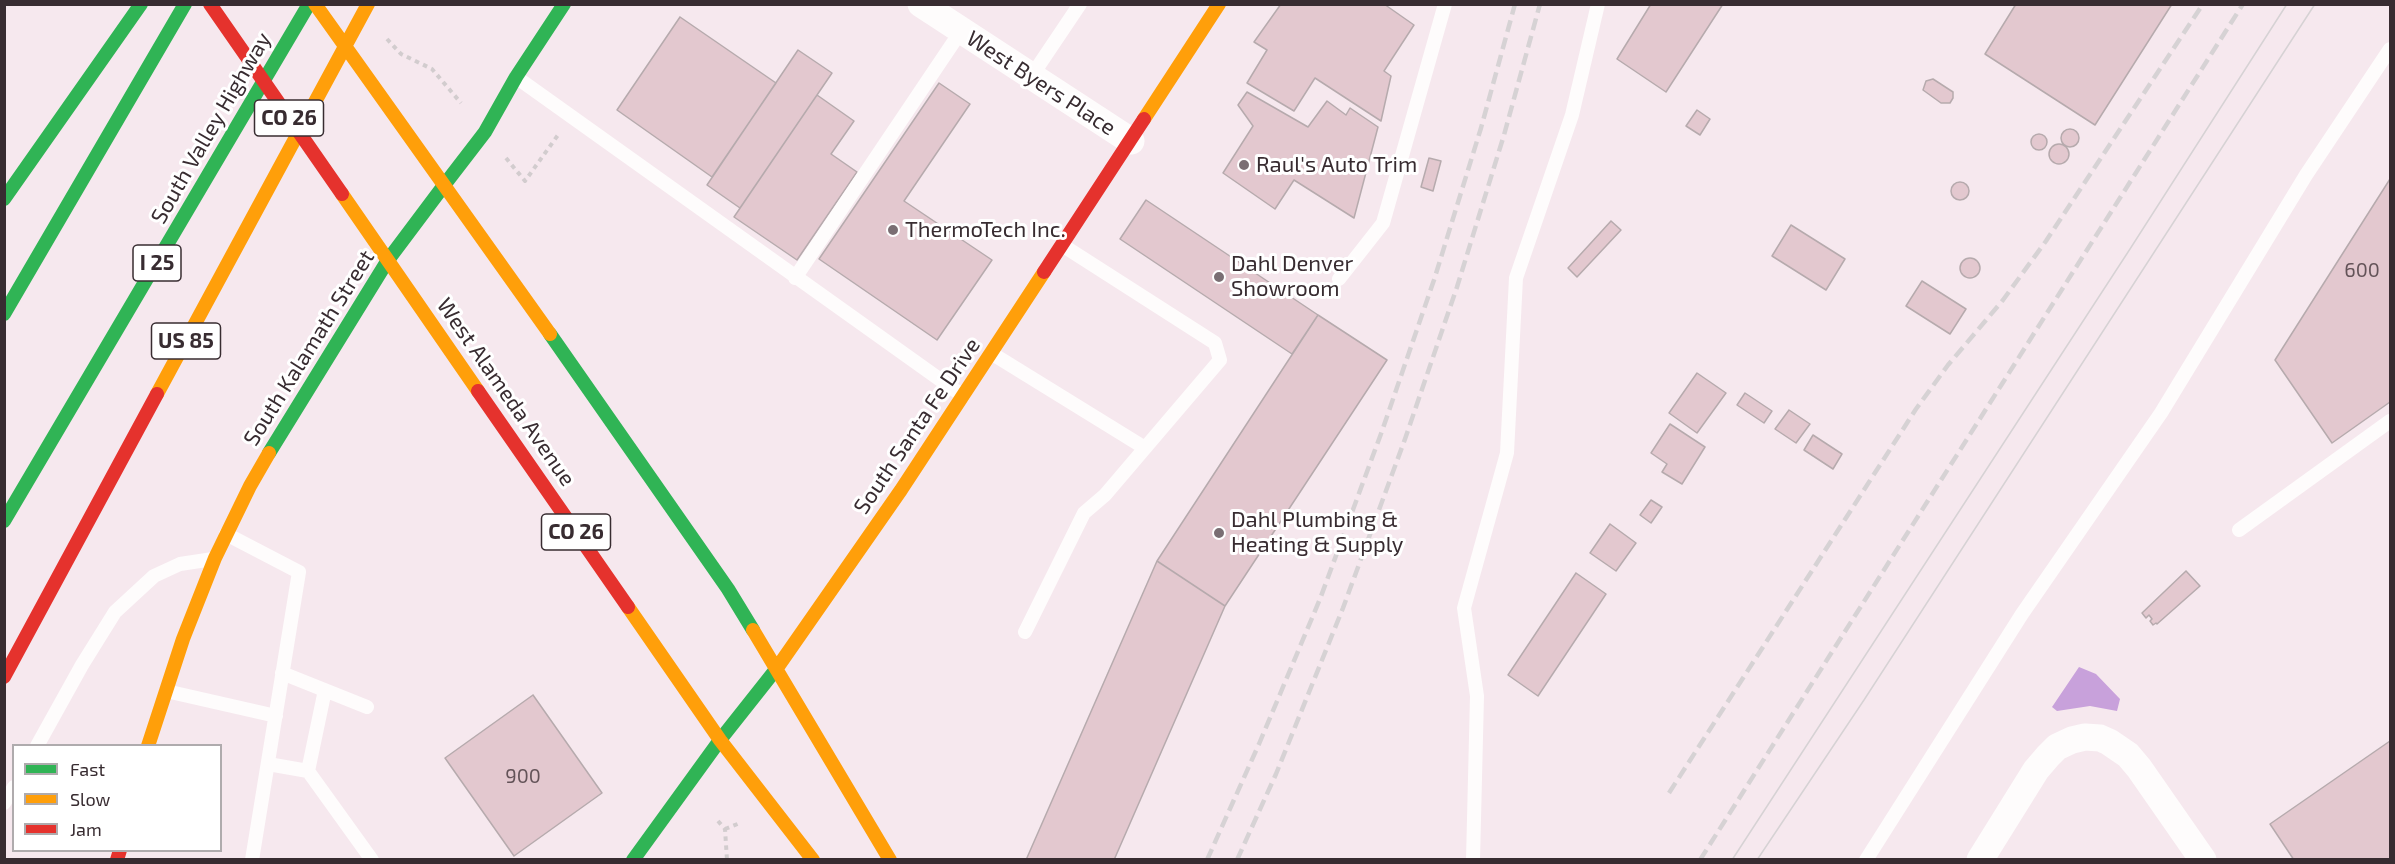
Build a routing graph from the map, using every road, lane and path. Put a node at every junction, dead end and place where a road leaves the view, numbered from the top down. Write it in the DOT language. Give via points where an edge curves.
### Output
graph roads {
  1 [pos="141,4"];
  2 [pos="185,4"];
  3 [pos="210,4"];
  4 [pos="309,4"];
  5 [pos="315,4"];
  6 [pos="368,4"];
  7 [pos="564,4"];
  8 [pos="921,4"];
  9 [pos="1080,4"];
  10 [pos="1219,4"];
  11 [pos="1445,4"];
  12 [pos="1598,4"];
  13 [pos="961,31"];
  14 [pos="2391,49"];
  15 [pos="417,63"];
  16 [pos="432,69"];
  17 [pos="516,77"];
  18 [pos="1031,77"];
  19 [pos="571,117"];
  20 [pos="1131,141"];
  21 [pos="525,181"];
  22 [pos="445,184"];
  23 [pos="4,199"];
  24 [pos="1062,245"];
  25 [pos="388,260"];
  26 [pos="795,278"];
  27 [pos="1339,279"];
  28 [pos="4,314"];
  29 [pos="991,353"];
  30 [pos="963,396"];
  31 [pos="2391,421"];
  32 [pos="1145,448"];
  33 [pos="4,521"];
  34 [pos="2239,530"];
  35 [pos="226,534"];
  36 [pos="215,558"];
  37 [pos="1025,632"];
  38 [pos="777,668"];
  39 [pos="282,674"];
  40 [pos="4,677"];
  41 [pos="325,690"];
  42 [pos="166,691"];
  43 [pos="367,706"];
  44 [pos="276,716"];
  45 [pos="720,740"];
  46 [pos="38,744"];
  47 [pos="149,744"];
  48 [pos="268,764"];
  49 [pos="308,771"];
  50 [pos="12,790"];
  51 [pos="4,803"];
  52 [pos="718,821"];
  53 [pos="740,823"];
  54 [pos="725,829"];
  55 [pos="252,860"];
  56 [pos="372,860"];
  57 [pos="633,860"];
  58 [pos="727,860"];
  59 [pos="813,860"];
  60 [pos="890,860"];
  61 [pos="1473,860"];
  62 [pos="1866,860"];
  63 [pos="1980,860"];
  64 [pos="2203,860"];
  1 -- 23 [label="main road"];
  2 -- 28 [label="main road"];
  3 -- 25 [label="main road, West Alameda Avenue / CO 26"];
  4 -- 33 [label="main road, South Valley Highway / I 25"];
  5 -- 22 [label="main road"];
  6 -- 40 [label="main road, US 85"];
  7 -- 17 [label="main road, South Kalamath Street"];
  8 -- 13 [label="street, West Byers Place"];
  9 -- 18 [label="lane"];
  10 -- 20 [label="main road, South Santa Fe Drive"];
  11 -- 27 [label="lane" via="1383,223"];
  12 -- 61 [label="lane" via="1572,115 1516,278 1507,453 1464,608 1477,696"];
  13 -- 18 [label="street, West Byers Place"];
  13 -- 26 [label="lane"];
  14 -- 62 [label="lane" via="2306,175 2162,412 2022,614"];
  15 -- 16 [label="path"];
  17 -- 19 [label="lane"];
  17 -- 22 [label="main road, South Kalamath Street" via="485,132"];
  18 -- 20 [label="street, West Byers Place"];
  19 -- 21 [label="path"];
  19 -- 26 [label="lane"];
  20 -- 24 [label="main road, South Santa Fe Drive"];
  22 -- 25 [label="main road, South Kalamath Street"];
  22 -- 38 [label="main road" via="674,509"];
  24 -- 29 [label="main road, South Santa Fe Drive"];
  24 -- 32 [label="lane" via="1215,343 1220,360"];
  25 -- 35 [label="main road, South Kalamath Street" via="285,426"];
  25 -- 45 [label="main road, West Alameda Avenue / CO 26"];
  26 -- 30 [label="lane"];
  29 -- 30 [label="main road, South Santa Fe Drive"];
  29 -- 32 [label="lane"];
  30 -- 38 [label="main road, South Santa Fe Drive"];
  31 -- 34 [label="lane"];
  32 -- 37 [label="lane" via="1084,513"];
  35 -- 36 [label="main road, South Kalamath Street"];
  35 -- 39 [label="lane" via="299,572"];
  36 -- 42 [label="main road, South Kalamath Street"];
  36 -- 46 [label="lane" via="180,564 154,576 115,612"];
  38 -- 45 [label="main road, South Santa Fe Drive"];
  38 -- 60 [label="main road"];
  39 -- 41 [label="lane"];
  39 -- 44 [label="lane"];
  41 -- 43 [label="lane"];
  41 -- 49 [label="lane"];
  42 -- 44 [label="lane"];
  42 -- 47 [label="main road, South Kalamath Street"];
  44 -- 48 [label="lane"];
  45 -- 57 [label="main road, South Santa Fe Drive"];
  45 -- 59 [label="main road, West Alameda Avenue"];
  48 -- 49 [label="lane"];
  48 -- 55 [label="lane"];
  49 -- 56 [label="lane"];
  50 -- 51 [label="lane"];
  52 -- 54 [label="path"];
  53 -- 54 [label="path"];
  54 -- 58 [label="path"];
  63 -- 64 [label="street" via="2042,763 2057,747 2085,737 2100,738 2128,755"];
}
